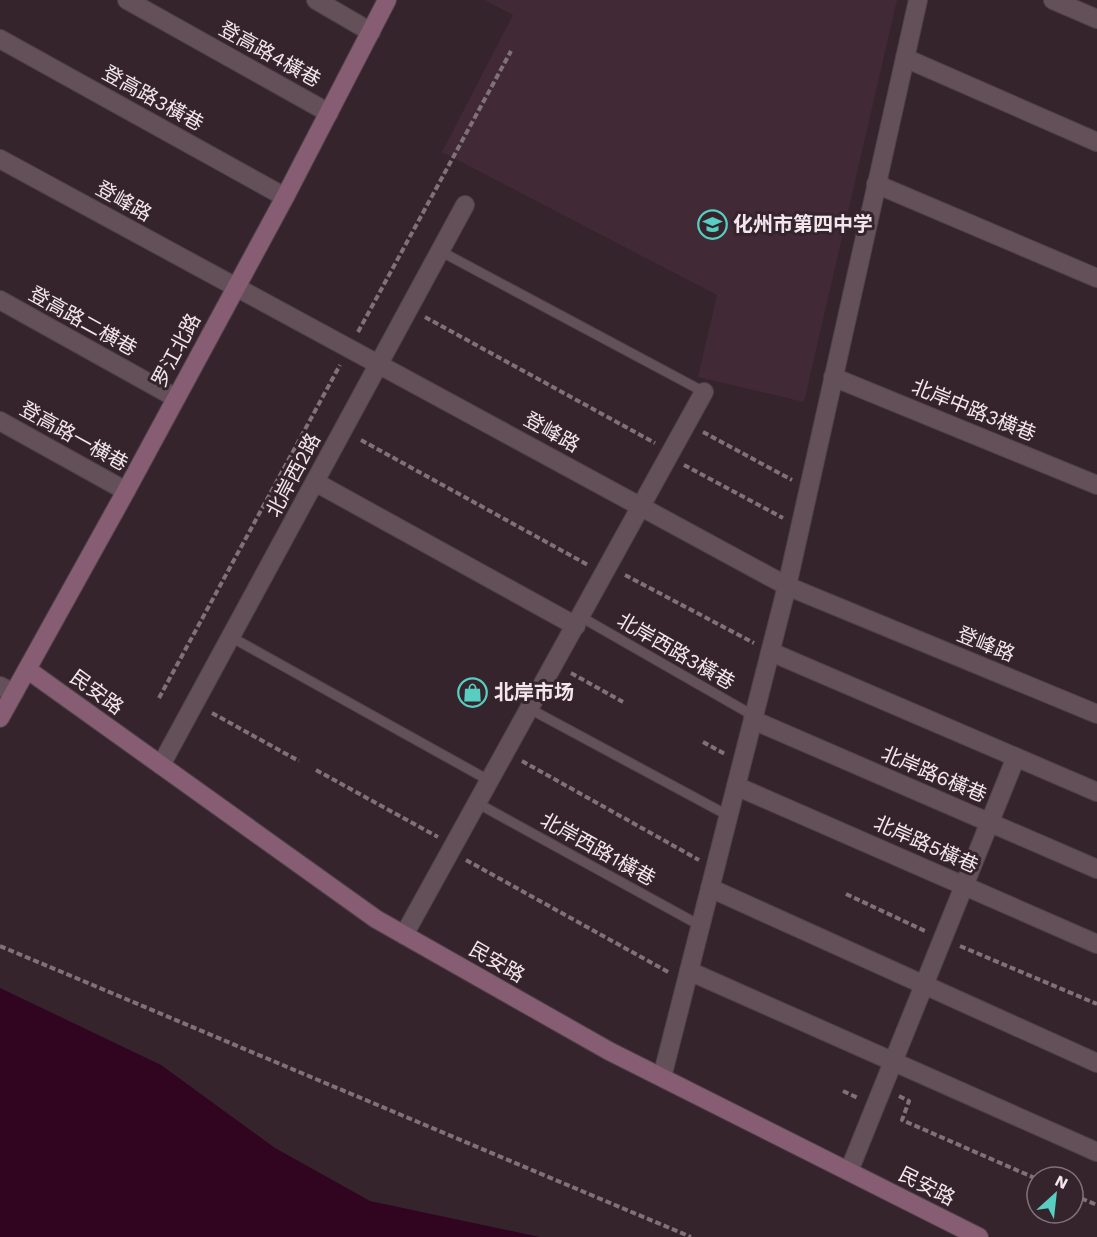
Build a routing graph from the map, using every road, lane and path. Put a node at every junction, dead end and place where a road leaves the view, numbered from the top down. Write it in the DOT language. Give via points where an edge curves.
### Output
graph roads {
  1 [pos="127,0"];
  2 [pos="316,0"];
  3 [pos="387,0"];
  4 [pos="918,0"];
  5 [pos="1053,0"];
  6 [pos="1097,19"];
  7 [pos="371,32"];
  8 [pos="0,39"];
  9 [pos="511,51"];
  10 [pos="905,58"];
  11 [pos="329,112"];
  12 [pos="1097,142"];
  13 [pos="0,159"];
  14 [pos="876,184"];
  15 [pos="285,197"];
  16 [pos="465,205"];
  17 [pos="440,251"];
  18 [pos="1097,278"];
  19 [pos="235,288"];
  20 [pos="0,300"];
  21 [pos="409,308"];
  22 [pos="349,347"];
  23 [pos="379,364"];
  24 [pos="833,377"];
  25 [pos="704,393"];
  26 [pos="176,398"];
  27 [pos="0,421"];
  28 [pos="687,423"];
  29 [pos="343,430"];
  30 [pos="670,454"];
  31 [pos="315,482"];
  32 [pos="1097,485"];
  33 [pos="808,488"];
  34 [pos="126,491"];
  35 [pos="641,507"];
  36 [pos="800,527"];
  37 [pos="607,570"];
  38 [pos="787,586"];
  39 [pos="578,621"];
  40 [pos="231,637"];
  41 [pos="771,652"];
  42 [pos="555,664"];
  43 [pos="28,670"];
  44 [pos="7,689"];
  45 [pos="159,698"];
  46 [pos="623,702"];
  47 [pos="195,704"];
  48 [pos="530,709"];
  49 [pos="1097,714"];
  50 [pos="0,718"];
  51 [pos="754,718"];
  52 [pos="506,752"];
  53 [pos="1016,757"];
  54 [pos="299,761"];
  55 [pos="161,765"];
  56 [pos="316,770"];
  57 [pos="490,781"];
  58 [pos="736,786"];
  59 [pos="1097,792"];
  60 [pos="477,803"];
  61 [pos="729,816"];
  62 [pos="989,822"];
  63 [pos="452,849"];
  64 [pos="715,869"];
  65 [pos="1097,869"];
  66 [pos="964,885"];
  67 [pos="710,888"];
  68 [pos="846,894"];
  69 [pos="701,926"];
  70 [pos="404,935"];
  71 [pos="943,939"];
  72 [pos="1097,944"];
  73 [pos="0,946"];
  74 [pos="688,977"];
  75 [pos="924,985"];
  76 [pos="1097,1004"];
  77 [pos="893,1061"];
  78 [pos="1097,1063"];
  79 [pos="662,1077"];
  80 [pos="882,1088"];
  81 [pos="1097,1152"];
  82 [pos="849,1172"];
  83 [pos="1025,1174"];
  84 [pos="692,1237"];
  85 [pos="979,1237"];
  1 -- 11 [label="street, 登高路4橫巷"];
  2 -- 7 [label="street"];
  3 -- 7 [label="main road, 罗江北路"];
  4 -- 10 [label="street"];
  5 -- 6 [label="street"];
  7 -- 11 [label="main road, 罗江北路"];
  8 -- 15 [label="street, 登高路3橫巷"];
  9 -- 22 [label="path"];
  10 -- 12 [label="street"];
  10 -- 14 [label="street"];
  11 -- 15 [label="main road, 罗江北路"];
  13 -- 19 [label="street, 登峰路"];
  14 -- 18 [label="street"];
  14 -- 24 [label="street"];
  15 -- 19 [label="main road, 罗江北路"];
  16 -- 17 [label="street, 北岸西2路"];
  17 -- 21 [label="street, 北岸西2路"];
  17 -- 25 [label="lane"];
  19 -- 22 [label="street, 登峰路"];
  19 -- 26 [label="main road, 罗江北路"];
  20 -- 26 [label="street, 登高路二横巷"];
  21 -- 23 [label="street, 北岸西2路"];
  21 -- 30 [label="path"];
  22 -- 23 [label="street, 登峰路"];
  22 -- 45 [label="path"];
  23 -- 29 [label="street, 北岸西2路"];
  23 -- 35 [label="street, 登峰路"];
  24 -- 32 [label="street, 北岸中路3横巷"];
  24 -- 33 [label="street"];
  25 -- 28 [label="street"];
  26 -- 34 [label="main road, 罗江北路"];
  27 -- 34 [label="street, 登高路一横巷"];
  28 -- 30 [label="street"];
  28 -- 33 [label="path"];
  29 -- 31 [label="street, 北岸西2路"];
  29 -- 37 [label="path"];
  30 -- 35 [label="street"];
  30 -- 36 [label="path"];
  31 -- 39 [label="street"];
  31 -- 40 [label="street, 北岸西2路"];
  33 -- 36 [label="street"];
  34 -- 43 [label="main road, 罗江北路"];
  35 -- 37 [label="street"];
  35 -- 38 [label="street, 登峰路"];
  36 -- 38 [label="street"];
  37 -- 39 [label="street"];
  37 -- 41 [label="path"];
  38 -- 41 [label="street"];
  38 -- 49 [label="street, 登峰路"];
  39 -- 42 [label="street"];
  39 -- 51 [label="lane, 北岸西路3橫巷"];
  40 -- 47 [label="street, 北岸西2路"];
  40 -- 57 [label="lane"];
  41 -- 51 [label="street"];
  41 -- 53 [label="street"];
  42 -- 46 [label="path"];
  42 -- 48 [label="street"];
  43 -- 44 [label="main road, 罗江北路"];
  43 -- 55 [label="main road, 民安路"];
  44 -- 50 [label="main road, 罗江北路"];
  47 -- 54 [label="path"];
  47 -- 55 [label="street, 北岸西2路"];
  48 -- 52 [label="street"];
  48 -- 61 [label="lane"];
  51 -- 58 [label="street"];
  51 -- 62 [label="street, 北岸路6橫巷"];
  52 -- 57 [label="street"];
  52 -- 64 [label="path"];
  53 -- 59 [label="street"];
  53 -- 62 [label="street"];
  55 -- 70 [label="main road, 民安路"];
  56 -- 63 [label="path"];
  57 -- 60 [label="street"];
  58 -- 61 [label="street"];
  58 -- 66 [label="street, 北岸路5橫巷"];
  60 -- 63 [label="street"];
  60 -- 69 [label="lane, 北岸西路1橫巷"];
  61 -- 64 [label="street"];
  62 -- 65 [label="street, 北岸路6橫巷"];
  62 -- 66 [label="street"];
  63 -- 70 [label="street"];
  63 -- 74 [label="path"];
  64 -- 67 [label="street"];
  66 -- 71 [label="street"];
  66 -- 72 [label="street, 北岸路5橫巷"];
  67 -- 69 [label="street"];
  67 -- 75 [label="street"];
  68 -- 71 [label="path"];
  69 -- 74 [label="street"];
  70 -- 79 [label="main road, 民安路" via="609,1052"];
  71 -- 75 [label="street"];
  71 -- 76 [label="path"];
  73 -- 84 [label="path"];
  74 -- 77 [label="street"];
  74 -- 79 [label="street"];
  75 -- 77 [label="street"];
  75 -- 78 [label="street"];
  77 -- 80 [label="street"];
  77 -- 81 [label="street"];
  79 -- 82 [label="main road, 民安路"];
  80 -- 82 [label="street"];
  80 -- 83 [label="path" via="909,1101 902,1120"];
  82 -- 85 [label="main road, 民安路"];
}
